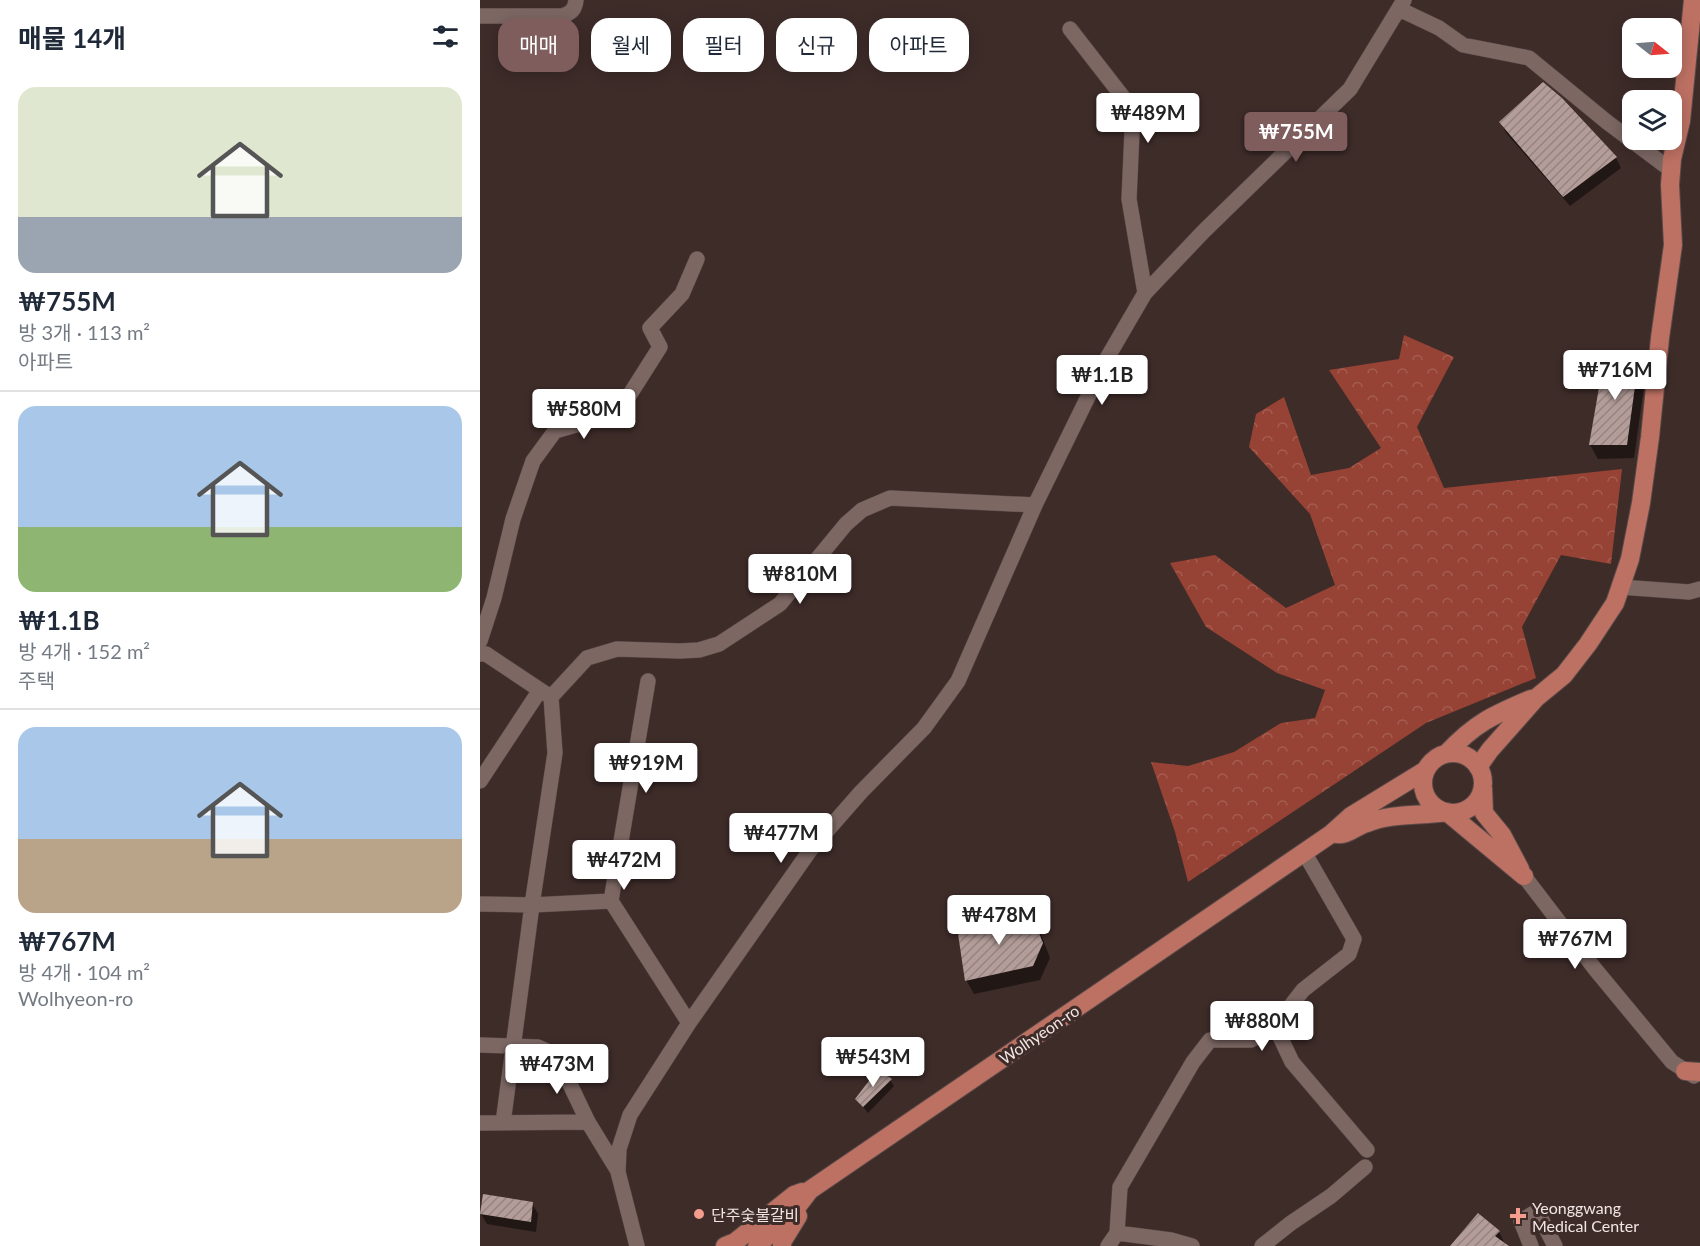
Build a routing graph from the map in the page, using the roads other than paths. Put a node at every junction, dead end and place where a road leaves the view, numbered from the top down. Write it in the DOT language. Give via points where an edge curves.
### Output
graph roads {
  1 [pos="576,0"];
  2 [pos="1693,0"];
  3 [pos="1402,5"];
  4 [pos="480,16"];
  5 [pos="1070,28"];
  6 [pos="1671,170"];
  7 [pos="697,259"];
  8 [pos="1145,293"];
  9 [pos="1035,505"];
  10 [pos="1620,587"];
  11 [pos="1700,589"];
  12 [pos="480,641"];
  13 [pos="480,654"];
  14 [pos="648,681"];
  15 [pos="545,693"];
  16 [pos="1536,698"];
  17 [pos="1446,754"];
  18 [pos="1478,767"];
  19 [pos="1426,770"];
  20 [pos="480,782"];
  21 [pos="1483,785"];
  22 [pos="1447,813"];
  23 [pos="1331,834"];
  24 [pos="1304,852"];
  25 [pos="1524,876"];
  26 [pos="611,901"];
  27 [pos="480,904"];
  28 [pos="532,905"];
  29 [pos="689,1023"];
  30 [pos="1275,1026"];
  31 [pos="480,1045"];
  32 [pos="512,1046"];
  33 [pos="1697,1076"];
  34 [pos="588,1122"];
  35 [pos="480,1123"];
  36 [pos="503,1123"];
  37 [pos="1367,1149"];
  38 [pos="1365,1167"];
  39 [pos="618,1172"];
  40 [pos="810,1190"];
  41 [pos="1117,1233"];
  42 [pos="637,1246"];
  43 [pos="725,1246"];
  44 [pos="757,1246"];
  45 [pos="782,1246"];
  46 [pos="1108,1246"];
  47 [pos="1192,1246"];
  48 [pos="1262,1246"];
  49 [pos="1531,1246"];
  50 [pos="1555,1246"];
  1 -- 4 [label="street" via="570,13 562,16"];
  2 -- 6 [label="main road" via="1681,121"];
  3 -- 6 [label="street" via="1463,45 1529,58"];
  3 -- 8 [label="street" via="1350,88"];
  5 -- 8 [label="street" via="1133,110 1129,199"];
  6 -- 10 [label="main road" via="1673,245 1650,437 1630,559"];
  7 -- 12 [label="street" via="682,294 650,328 660,347 627,399 607,416 555,431 533,461"];
  8 -- 9 [label="street" via="1106,360"];
  9 -- 15 [label="street" via="890,498 861,510 846,524 780,604 718,644 680,651 617,649 587,658"];
  9 -- 29 [label="street" via="958,681 924,728 811,849"];
  10 -- 11 [label="street" via="1689,592"];
  10 -- 16 [label="main road" via="1615,603 1588,644 1564,675"];
  13 -- 15 [label="street" via="486,654"];
  14 -- 26 [label="street"];
  15 -- 20 [label="street"];
  15 -- 28 [label="street" via="555,753"];
  16 -- 17 [label="main road" via="1492,715 1463,735"];
  16 -- 18 [label="main road"];
  17 -- 18 [label="main road" via="1464,755"];
  17 -- 19 [label="main road"];
  18 -- 21 [label="main road"];
  19 -- 22 [label="main road" via="1427,796"];
  19 -- 23 [label="main road" via="1351,816"];
  21 -- 22 [label="main road" via="1481,795 1467,810"];
  21 -- 25 [label="main road" via="1484,813 1502,835"];
  22 -- 23 [label="main road" via="1397,815 1366,823 1342,835"];
  22 -- 25 [label="main road"];
  23 -- 24 [label="main road, Wolhyeon-ro"];
  24 -- 30 [label="street" via="1354,939 1349,954 1303,990"];
  24 -- 40 [label="main road, Wolhyeon-ro"];
  25 -- 33 [label="street" via="1672,1062"];
  26 -- 28 [label="street"];
  26 -- 29 [label="street"];
  27 -- 28 [label="street"];
  28 -- 32 [label="street"];
  29 -- 39 [label="street" via="630,1114 619,1149"];
  30 -- 37 [label="street" via="1292,1062"];
  30 -- 41 [label="street" via="1251,1040 1210,1040 1193,1062 1120,1187"];
  31 -- 32 [label="street"];
  32 -- 34 [label="street" via="538,1047 556,1054"];
  32 -- 36 [label="street"];
  34 -- 36 [label="street"];
  34 -- 39 [label="street"];
  35 -- 36 [label="street"];
  38 -- 48 [label="street"];
  39 -- 42 [label="street"];
  40 -- 43 [label="main road" via="794,1195"];
  40 -- 44 [label="main road, Wolhyeon-ro"];
  40 -- 45 [label="main road"];
  41 -- 46 [label="street"];
  41 -- 47 [label="street"];
  49 -- 50 [label="street" via="1521,1221 1537,1211"];
}
